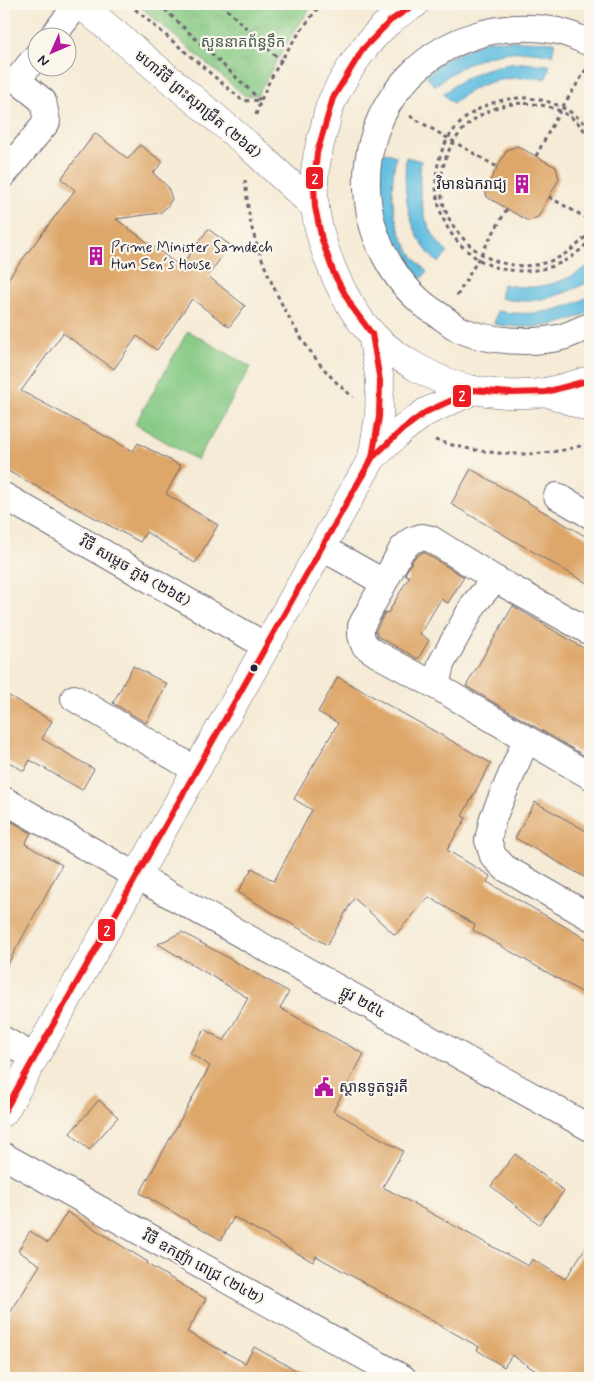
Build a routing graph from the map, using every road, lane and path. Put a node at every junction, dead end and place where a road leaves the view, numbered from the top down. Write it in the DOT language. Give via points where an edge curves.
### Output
graph roads {
  1 [pos="79,4"];
  2 [pos="129,4"];
  3 [pos="159,4"];
  4 [pos="221,4"];
  5 [pos="321,4"];
  6 [pos="415,4"];
  7 [pos="59,28"];
  8 [pos="590,43"];
  9 [pos="28,61"];
  10 [pos="282,62"];
  11 [pos="590,62"];
  12 [pos="10,74"];
  13 [pos="260,100"];
  14 [pos="388,103"];
  15 [pos="563,106"];
  16 [pos="560,111"];
  17 [pos="590,129"];
  18 [pos="590,138"];
  19 [pos="448,139"];
  20 [pos="453,142"];
  21 [pos="536,156"];
  22 [pos="497,167"];
  23 [pos="4,174"];
  24 [pos="548,197"];
  25 [pos="315,207"];
  26 [pos="507,209"];
  27 [pos="590,220"];
  28 [pos="590,231"];
  29 [pos="590,240"];
  30 [pos="481,254"];
  31 [pos="478,260"];
  32 [pos="444,319"];
  33 [pos="590,326"];
  34 [pos="372,334"];
  35 [pos="590,380"];
  36 [pos="474,390"];
  37 [pos="546,392"];
  38 [pos="590,408"];
  39 [pos="372,458"];
  40 [pos="4,496"];
  41 [pos="557,496"];
  42 [pos="590,515"];
  43 [pos="322,547"];
  44 [pos="496,579"];
  45 [pos="383,582"];
  46 [pos="590,632"];
  47 [pos="266,646"];
  48 [pos="436,686"];
  49 [pos="74,698"];
  50 [pos="526,740"];
  51 [pos="196,770"];
  52 [pos="590,776"];
  53 [pos="4,800"];
  54 [pos="136,876"];
  55 [pos="590,917"];
  56 [pos="4,1040"];
  57 [pos="34,1057"];
  58 [pos="4,1112"];
  59 [pos="589,1125"];
  60 [pos="4,1156"];
  61 [pos="403,1378"];
  1 -- 7 [label="street"];
  1 -- 25 [label="main road, មហាវិថី ព្រះសុរាម្រឹត (២៦៨)" via="247,144"];
  2 -- 13 [label="path" via="243,101"];
  3 -- 13 [label="path"];
  4 -- 10 [label="path"];
  5 -- 10 [label="path"];
  6 -- 25 [label="main road" via="390,21 363,49 333,98 317,153"];
  8 -- 14 [label="street" via="560,31 522,27 484,32 449,45 418,67"];
  9 -- 12 [label="street"];
  10 -- 13 [label="path"];
  11 -- 15 [label="path"];
  12 -- 23 [label="street" via="43,101 46,122"];
  14 -- 19 [label="path"];
  14 -- 32 [label="street" via="376,129 367,166 368,203 377,240 394,273 420,302"];
  15 -- 16 [label="path"];
  15 -- 17 [label="path" via="581,118"];
  15 -- 19 [label="path" via="522,96 501,99 464,119"];
  16 -- 18 [label="path"];
  16 -- 20 [label="path" via="532,103 503,104 468,123"];
  16 -- 21 [label="path"];
  19 -- 20 [label="path"];
  19 -- 31 [label="path" via="436,174 441,216 452,234"];
  20 -- 22 [label="path"];
  20 -- 30 [label="path" via="446,155 442,194 456,231"];
  24 -- 27 [label="path"];
  25 -- 34 [label="main road" via="334,274"];
  26 -- 30 [label="path"];
  28 -- 30 [label="path" via="562,257 544,264 504,264"];
  29 -- 31 [label="path" via="582,250 545,270 503,270"];
  30 -- 31 [label="path"];
  31 -- 32 [label="path"];
  32 -- 33 [label="street" via="461,330 524,341 562,337"];
  34 -- 36 [label="main road" via="403,359 434,376"];
  34 -- 39 [label="main road" via="380,381 379,417"];
  35 -- 37 [label="main road"];
  36 -- 37 [label="main road"];
  36 -- 39 [label="main road" via="426,412"];
  37 -- 38 [label="main road"];
  39 -- 43 [label="main road"];
  40 -- 47 [label="street, វិថី សម្តេច ភួង (២៦៥)"];
  41 -- 42 [label="street"];
  43 -- 45 [label="street"];
  43 -- 47 [label="main road"];
  44 -- 45 [label="street" via="422,537 412,540 402,549"];
  44 -- 46 [label="street"];
  44 -- 48 [label="street" via="474,604 441,664"];
  45 -- 48 [label="street" via="361,626 364,644"];
  47 -- 51 [label="main road"];
  48 -- 50 [label="street"];
  49 -- 51 [label="street"];
  50 -- 52 [label="street"];
  50 -- 55 [label="street" via="492,818 488,840 493,856 505,868"];
  51 -- 54 [label="main road"];
  53 -- 54 [label="street, ផ្លូវ ២៥៤"];
  54 -- 57 [label="main road"];
  54 -- 59 [label="street, ផ្លូវ ២៥៤"];
  56 -- 57 [label="street"];
  57 -- 58 [label="main road"];
  60 -- 61 [label="street, វិថី ឧកញ៉ា ពេជ្រ (២៤២)"];
}
